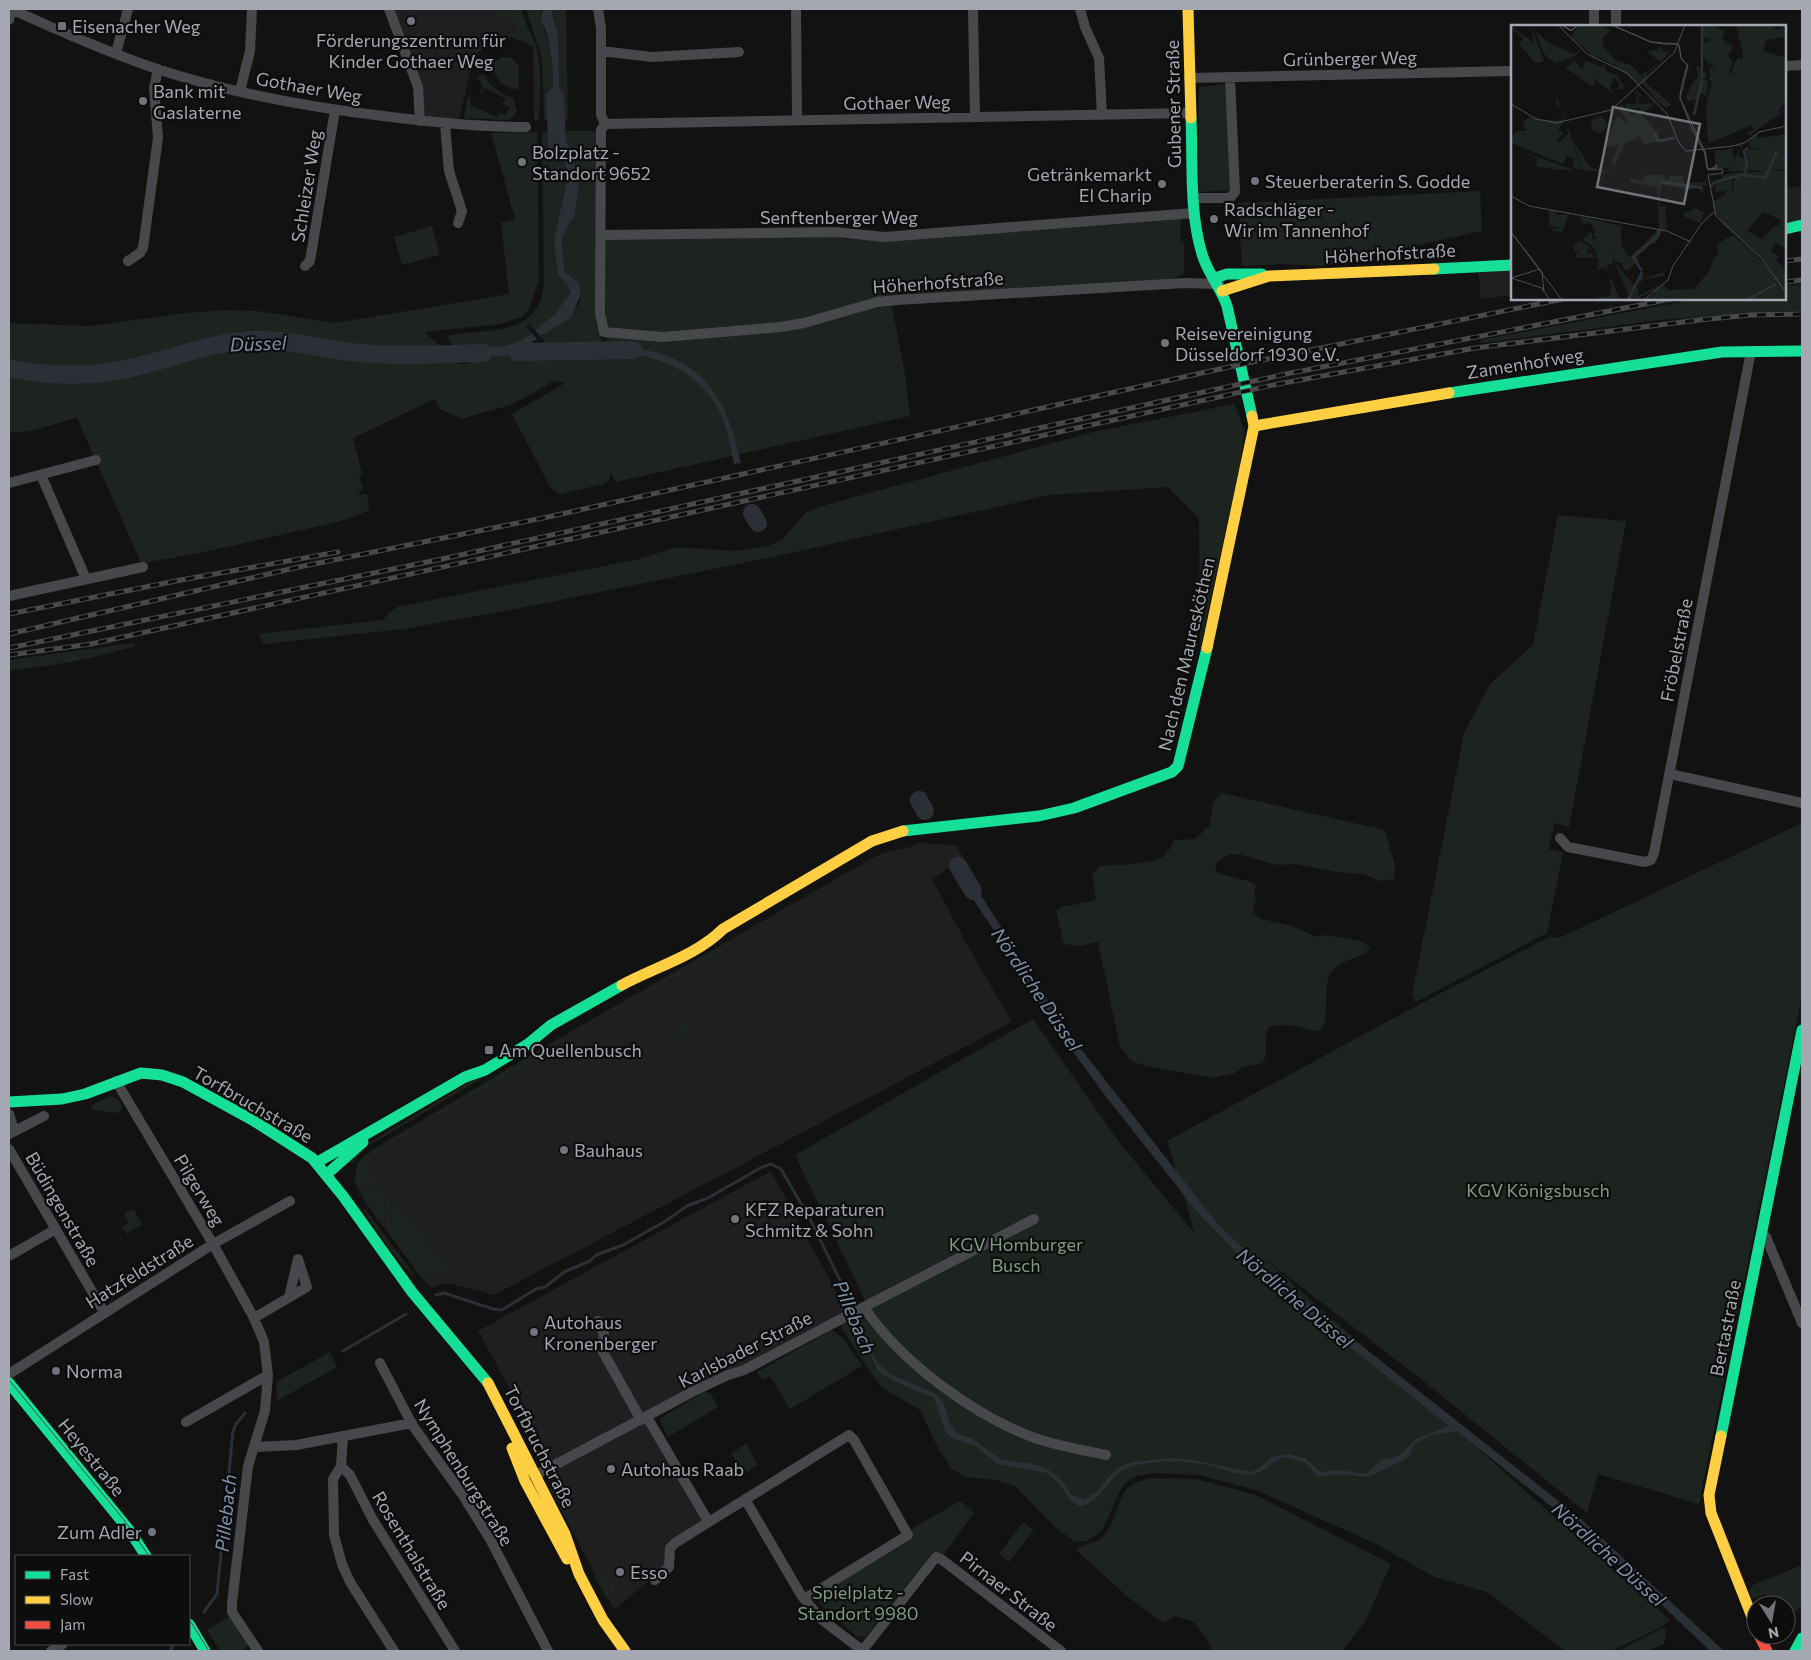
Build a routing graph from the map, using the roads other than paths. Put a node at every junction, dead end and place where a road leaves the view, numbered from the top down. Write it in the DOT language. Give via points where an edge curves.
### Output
graph roads {
  1 [pos="11,9"];
  2 [pos="128,9"];
  3 [pos="252,9"];
  4 [pos="389,9"];
  5 [pos="598,9"];
  6 [pos="796,9"];
  7 [pos="973,9"];
  8 [pos="1080,9"];
  9 [pos="1188,9"];
  10 [pos="1594,9"];
  11 [pos="1616,9"];
  12 [pos="9,20"];
  13 [pos="1594,25"];
  14 [pos="1616,25"];
  15 [pos="601,51"];
  16 [pos="739,52"];
  17 [pos="116,53"];
  18 [pos="1802,65"];
  19 [pos="1786,66"];
  20 [pos="158,69"];
  21 [pos="1511,71"];
  22 [pos="1230,77"];
  23 [pos="1189,78"];
  24 [pos="240,91"];
  25 [pos="335,110"];
  26 [pos="1190,113"];
  27 [pos="1102,115"];
  28 [pos="975,117"];
  29 [pos="420,120"];
  30 [pos="797,120"];
  31 [pos="445,124"];
  32 [pos="605,124"];
  33 [pos="526,127"];
  34 [pos="1193,198"];
  35 [pos="1194,213"];
  36 [pos="458,223"];
  37 [pos="1802,225"];
  38 [pos="1786,229"];
  39 [pos="604,235"];
  40 [pos="128,261"];
  41 [pos="1511,265"];
  42 [pos="306,266"];
  43 [pos="1219,284"];
  44 [pos="1751,351"];
  45 [pos="1802,351"];
  46 [pos="1254,426"];
  47 [pos="96,460"];
  48 [pos="41,475"];
  49 [pos="9,483"];
  50 [pos="143,567"];
  51 [pos="86,579"];
  52 [pos="9,596"];
  53 [pos="1670,774"];
  54 [pos="1802,803"];
  55 [pos="1560,838"];
  56 [pos="1802,1030"];
  57 [pos="116,1081"];
  58 [pos="9,1102"];
  59 [pos="9,1114"];
  60 [pos="44,1116"];
  61 [pos="12,1132"];
  62 [pos="373,1132"];
  63 [pos="9,1149"];
  64 [pos="316,1163"];
  65 [pos="326,1175"];
  66 [pos="290,1201"];
  67 [pos="1034,1219"];
  68 [pos="56,1229"];
  69 [pos="1762,1233"];
  70 [pos="213,1244"];
  71 [pos="9,1256"];
  72 [pos="289,1297"];
  73 [pos="863,1308"];
  74 [pos="104,1312"];
  75 [pos="254,1318"];
  76 [pos="598,1321"];
  77 [pos="1802,1323"];
  78 [pos="454,1344"];
  79 [pos="380,1364"];
  80 [pos="268,1375"];
  81 [pos="9,1383"];
  82 [pos="644,1419"];
  83 [pos="186,1422"];
  84 [pos="412,1424"];
  85 [pos="343,1438"];
  86 [pos="509,1439"];
  87 [pos="255,1447"];
  88 [pos="1106,1455"];
  89 [pos="341,1466"];
  90 [pos="536,1475"];
  91 [pos="746,1499"];
  92 [pos="708,1522"];
  93 [pos="562,1553"];
  94 [pos="145,1555"];
  95 [pos="579,1574"];
  96 [pos="655,1580"];
  97 [pos="804,1599"];
  98 [pos="1746,1602"];
  99 [pos="604,1623"];
  100 [pos="190,1626"];
  101 [pos="1802,1638"];
  102 [pos="205,1651"];
  103 [pos="258,1651"];
  104 [pos="394,1651"];
  105 [pos="455,1651"];
  106 [pos="548,1651"];
  107 [pos="616,1651"];
  108 [pos="624,1651"];
  109 [pos="863,1651"];
  110 [pos="1061,1651"];
  111 [pos="1795,1651"];
  1 -- 12 [label="street"];
  1 -- 17 [label="street, Gothaer Weg"];
  2 -- 17 [label="street"];
  3 -- 24 [label="street" via="250,51"];
  4 -- 29 [label="street" via="418,87"];
  5 -- 15 [label="street"];
  6 -- 30 [label="street"];
  7 -- 28 [label="street"];
  8 -- 27 [label="street" via="1099,58"];
  9 -- 23 [label="street, Gubener Straße"];
  10 -- 13 [label="street"];
  11 -- 14 [label="street"];
  15 -- 16 [label="street" via="652,57"];
  15 -- 32 [label="street" via="601,115"];
  17 -- 20 [label="street, Gothaer Weg"];
  18 -- 19 [label="street"];
  20 -- 24 [label="street, Gothaer Weg"];
  20 -- 40 [label="street" via="154,88 158,138 143,248"];
  21 -- 22 [label="street, Grünberger Weg"];
  22 -- 23 [label="street, Grünberger Weg"];
  22 -- 34 [label="street" via="1235,192 1230,198"];
  23 -- 26 [label="street, Gubener Straße"];
  24 -- 25 [label="street, Gothaer Weg"];
  25 -- 29 [label="street, Gothaer Weg"];
  25 -- 42 [label="street, Schleizer Weg" via="310,261"];
  26 -- 27 [label="street, Gothaer Weg"];
  26 -- 34 [label="street, Gubener Straße"];
  27 -- 28 [label="street, Gothaer Weg"];
  28 -- 30 [label="street, Gothaer Weg"];
  29 -- 31 [label="street, Gothaer Weg"];
  30 -- 32 [label="street, Gothaer Weg"];
  31 -- 33 [label="street, Gothaer Weg"];
  31 -- 36 [label="street" via="449,171 462,211"];
  32 -- 43 [label="street, Höherhofstraße" via="601,130 599,235 600,313 604,332 645,336 690,335 804,323 858,306 890,301 1185,283"];
  34 -- 35 [label="street, Gubener Straße"];
  35 -- 39 [label="street, Senftenberger Weg" via="884,237 836,232"];
  35 -- 43 [label="street, Gubener Straße" via="1202,255"];
  37 -- 38 [label="street"];
  41 -- 43 [label="street, Höherhofstraße" via="1269,276 1258,272 1227,274"];
  43 -- 46 [label="street, Nach den Mauresköthen"];
  44 -- 45 [label="street, Zamenhofweg"];
  44 -- 46 [label="street, Zamenhofweg" via="1660,360"];
  44 -- 53 [label="street, Fröbelstraße"];
  46 -- 62 [label="street, Nach den Mauresköthen" via="1181,759 1172,772 1074,808 1039,816 909,829 872,841 723,929 714,938 543,1030 528,1044 485,1070 465,1078"];
  47 -- 48 [label="street"];
  48 -- 49 [label="street"];
  48 -- 51 [label="street"];
  50 -- 51 [label="street"];
  51 -- 52 [label="street"];
  53 -- 54 [label="street"];
  53 -- 55 [label="street, Fröbelstraße" via="1651,860 1645,862 1568,847"];
  56 -- 69 [label="street, Bertastraße"];
  57 -- 58 [label="street, Torfbruchstraße" via="74,1097"];
  57 -- 64 [label="street, Torfbruchstraße" via="147,1073 183,1082 300,1149"];
  57 -- 70 [label="street, Pilgerweg"];
  59 -- 61 [label="street"];
  60 -- 61 [label="street"];
  62 -- 64 [label="street, Nach den Mauresköthen"];
  62 -- 65 [label="street, Nach den Mauresköthen"];
  63 -- 68 [label="street, Büdingenstraße"];
  64 -- 65 [label="street, Torfbruchstraße"];
  65 -- 78 [label="street, Torfbruchstraße"];
  66 -- 70 [label="street, Hatzfeldstraße"];
  67 -- 73 [label="street"];
  68 -- 71 [label="street"];
  68 -- 74 [label="street, Büdingenstraße"];
  69 -- 77 [label="street"];
  69 -- 98 [label="street, Bertastraße" via="1709,1495 1711,1513"];
  70 -- 74 [label="street, Hatzfeldstraße"];
  70 -- 75 [label="street, Pilgerweg"];
  72 -- 75 [label="street"];
  73 -- 82 [label="street, Karlsbader Straße"];
  73 -- 88 [label="street" via="906,1356 963,1400 1035,1438"];
  74 -- 81 [label="street, Hatzfeldstraße"];
  75 -- 80 [label="street, Pilgerweg" via="264,1342"];
  76 -- 82 [label="street" via="604,1334 602,1350"];
  78 -- 86 [label="street, Torfbruchstraße"];
  78 -- 90 [label="street, Torfbruchstraße" via="488,1383"];
  79 -- 84 [label="street, Nymphenburgstraße"];
  80 -- 83 [label="street"];
  80 -- 87 [label="street, Pilgerweg" via="265,1410"];
  81 -- 94 [label="street, Heyestraße" via="129,1530"];
  82 -- 90 [label="street, Karlsbader Straße"];
  82 -- 92 [label="street"];
  84 -- 85 [label="street"];
  84 -- 106 [label="street, Nymphenburgstraße" via="490,1540"];
  85 -- 87 [label="street"];
  85 -- 89 [label="street"];
  86 -- 90 [label="street" via="527,1470"];
  86 -- 93 [label="street, Torfbruchstraße" via="525,1481"];
  87 -- 103 [label="street, Pilgerweg" via="248,1466 232,1612"];
  89 -- 104 [label="street" via="333,1479 334,1535 342,1564"];
  89 -- 105 [label="street, Rosenthalstraße" via="350,1475 388,1546"];
  90 -- 93 [label="street" via="537,1490 560,1535"];
  90 -- 95 [label="street, Torfbruchstraße" via="565,1534"];
  91 -- 92 [label="street"];
  91 -- 97 [label="street"];
  91 -- 97 [label="street" via="849,1435 906,1528 908,1535"];
  92 -- 96 [label="street" via="670,1548 668,1567"];
  93 -- 95 [label="street, Torfbruchstraße"];
  95 -- 99 [label="street, Torfbruchstraße"];
  97 -- 109 [label="street" via="822,1619"];
  99 -- 107 [label="street, Torfbruchstraße"];
  99 -- 108 [label="street, Torfbruchstraße"];
  100 -- 102 [label="street"];
  101 -- 111 [label="street"];
  109 -- 110 [label="street, Pirnaer Straße" via="936,1557"];
}
